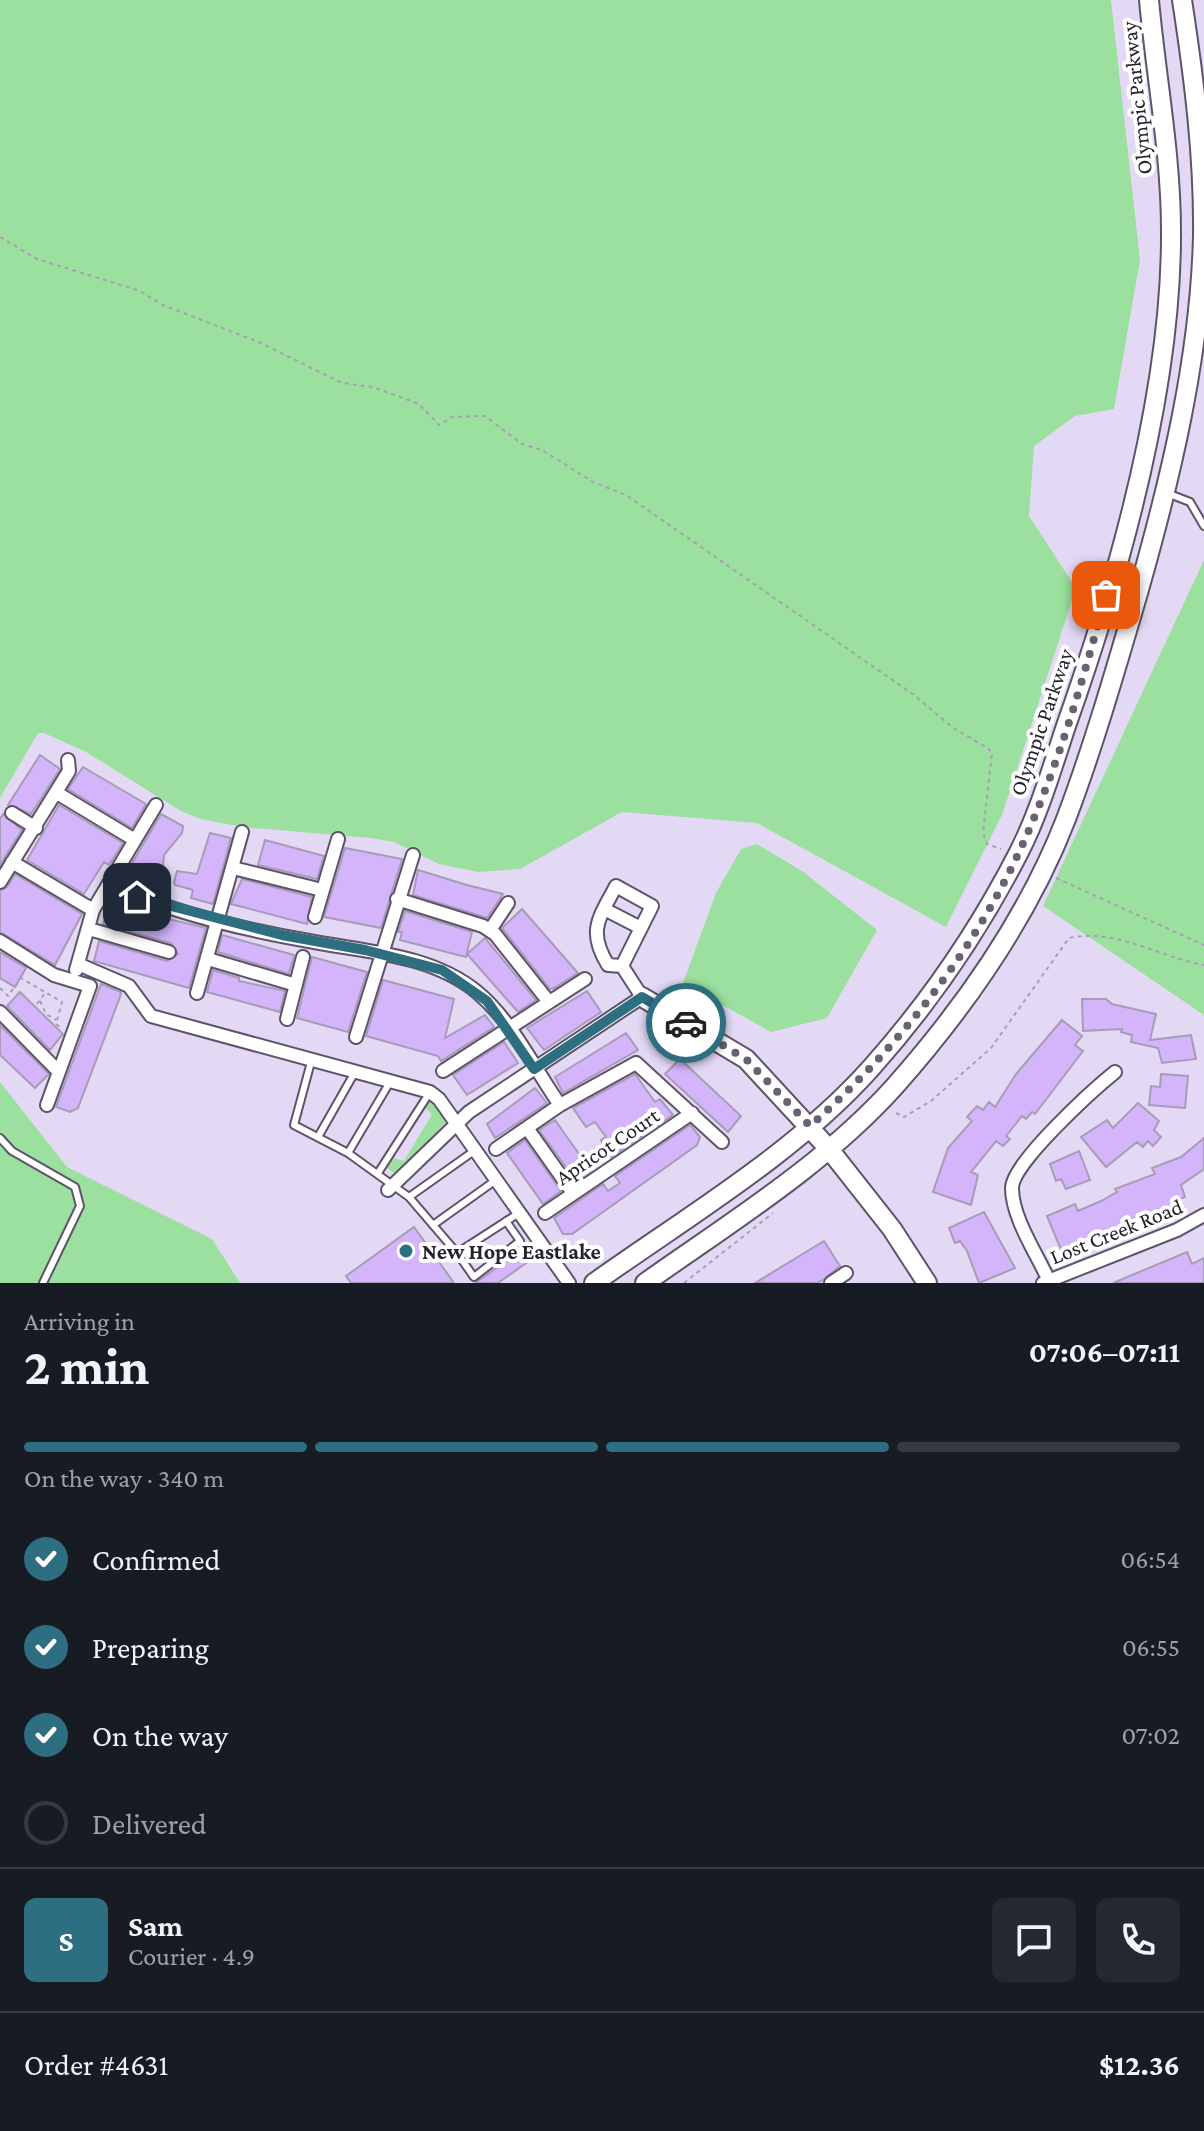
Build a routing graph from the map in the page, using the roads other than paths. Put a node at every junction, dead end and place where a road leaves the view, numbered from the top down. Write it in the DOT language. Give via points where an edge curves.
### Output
graph roads {
  1 [pos="1149,0"];
  2 [pos="1182,0"];
  3 [pos="1167,493"];
  4 [pos="1204,526"];
  5 [pos="68,760"];
  6 [pos="57,793"];
  7 [pos="156,805"];
  8 [pos="12,813"];
  9 [pos="36,828"];
  10 [pos="242,832"];
  11 [pos="338,839"];
  12 [pos="135,840"];
  13 [pos="413,855"];
  14 [pos="12,862"];
  15 [pos="233,868"];
  16 [pos="0,882"];
  17 [pos="109,883"];
  18 [pos="322,890"];
  19 [pos="397,899"];
  20 [pos="508,903"];
  21 [pos="604,909"];
  22 [pos="93,910"];
  23 [pos="220,914"];
  24 [pos="315,917"];
  25 [pos="641,928"];
  26 [pos="89,929"];
  27 [pos="490,930"];
  28 [pos="0,941"];
  29 [pos="169,952"];
  30 [pos="381,954"];
  31 [pos="303,957"];
  32 [pos="208,959"];
  33 [pos="78,964"];
  34 [pos="622,966"];
  35 [pos="585,979"];
  36 [pos="73,980"];
  37 [pos="296,985"];
  38 [pos="197,993"];
  39 [pos="642,997"];
  40 [pos="549,1002"];
  41 [pos="0,1012"];
  42 [pos="287,1019"];
  43 [pos="508,1028"];
  44 [pos="356,1037"];
  45 [pos="311,1062"];
  46 [pos="534,1069"];
  47 [pos="57,1070"];
  48 [pos="443,1071"];
  49 [pos="355,1072"];
  50 [pos="1115,1072"];
  51 [pos="390,1082"];
  52 [pos="430,1092"];
  53 [pos="47,1105"];
  54 [pos="560,1105"];
  55 [pos="692,1113"];
  56 [pos="456,1125"];
  57 [pos="810,1126"];
  58 [pos="527,1128"];
  59 [pos="318,1137"];
  60 [pos="0,1138"];
  61 [pos="722,1142"];
  62 [pos="496,1149"];
  63 [pos="829,1149"];
  64 [pos="474,1151"];
  65 [pos="348,1153"];
  66 [pos="378,1173"];
  67 [pos="496,1180"];
  68 [pos="391,1188"];
  69 [pos="573,1193"];
  70 [pos="409,1197"];
  71 [pos="519,1213"];
  72 [pos="545,1213"];
  73 [pos="1204,1215"];
  74 [pos="506,1221"];
  75 [pos="433,1225"];
  76 [pos="457,1253"];
  77 [pos="846,1273"];
  78 [pos="1046,1282"];
  79 [pos="43,1283"];
  80 [pos="569,1283"];
  81 [pos="594,1283"];
  82 [pos="645,1283"];
  83 [pos="831,1283"];
  84 [pos="927,1283"];
  1 -- 57 [label="main road, Olympic Parkway" via="1169,175 1166,312 1156,397 1085,673 1020,850 984,914 925,1002 870,1069"];
  2 -- 3 [label="main road" via="1198,111 1203,235 1184,405"];
  3 -- 4 [label="lane" via="1190,502"];
  3 -- 63 [label="main road" via="1112,685 1044,867 965,1001 894,1087"];
  5 -- 6 [label="street" via="69,771"];
  6 -- 9 [label="street"];
  6 -- 12 [label="street"];
  7 -- 12 [label="street"];
  8 -- 9 [label="street"];
  9 -- 14 [label="street"];
  10 -- 15 [label="street"];
  11 -- 18 [label="street"];
  12 -- 17 [label="street"];
  13 -- 19 [label="street"];
  14 -- 16 [label="street"];
  14 -- 22 [label="street"];
  15 -- 18 [label="street"];
  15 -- 23 [label="street"];
  17 -- 22 [label="street"];
  17 -- 23 [label="street" via="137,897"];
  18 -- 24 [label="street"];
  19 -- 27 [label="street"];
  19 -- 30 [label="street"];
  20 -- 27 [label="street"];
  21 -- 25 [label="street"];
  21 -- 25 [label="street" via="616,886 621,887 652,906"];
  21 -- 34 [label="street" via="595,928 598,950 608,965"];
  22 -- 26 [label="street"];
  23 -- 30 [label="street" via="307,941"];
  23 -- 32 [label="street"];
  25 -- 34 [label="street"];
  26 -- 29 [label="street"];
  26 -- 33 [label="street"];
  27 -- 40 [label="street"];
  28 -- 36 [label="street" via="54,975"];
  30 -- 43 [label="street" via="442,970 487,1001"];
  30 -- 44 [label="street"];
  31 -- 37 [label="street"];
  32 -- 37 [label="street"];
  32 -- 38 [label="street"];
  33 -- 36 [label="street"];
  33 -- 45 [label="street" via="129,986 151,1016"];
  34 -- 39 [label="street"];
  35 -- 40 [label="street"];
  36 -- 47 [label="street" via="90,986"];
  37 -- 42 [label="street"];
  39 -- 46 [label="street"];
  39 -- 57 [label="main road" via="746,1059"];
  40 -- 43 [label="street"];
  41 -- 47 [label="street"];
  43 -- 46 [label="street"];
  43 -- 48 [label="street"];
  45 -- 49 [label="street"];
  45 -- 59 [label="lane" via="294,1125"];
  46 -- 54 [label="street"];
  46 -- 56 [label="street"];
  47 -- 53 [label="street"];
  49 -- 51 [label="street"];
  49 -- 59 [label="lane"];
  50 -- 78 [label="street" via="1064,1116 1012,1186"];
  51 -- 52 [label="street"];
  51 -- 65 [label="lane"];
  52 -- 56 [label="street"];
  52 -- 66 [label="lane"];
  54 -- 55 [label="street" via="636,1063"];
  54 -- 58 [label="street"];
  55 -- 61 [label="street"];
  55 -- 69 [label="street, Apricot Court"];
  56 -- 64 [label="street"];
  56 -- 68 [label="street"];
  57 -- 63 [label="main road"];
  57 -- 81 [label="main road, Olympic Parkway"];
  58 -- 62 [label="street"];
  58 -- 69 [label="street"];
  59 -- 65 [label="lane"];
  60 -- 79 [label="lane" via="79,1193 80,1206"];
  63 -- 82 [label="main road"];
  63 -- 84 [label="main road"];
  64 -- 67 [label="street"];
  64 -- 70 [label="lane"];
  65 -- 66 [label="lane"];
  66 -- 68 [label="lane"];
  67 -- 71 [label="street"];
  67 -- 75 [label="lane"];
  68 -- 70 [label="lane"];
  69 -- 72 [label="street, Apricot Court"];
  70 -- 75 [label="lane"];
  71 -- 74 [label="lane"];
  71 -- 80 [label="street"];
  73 -- 78 [label="street, Lost Creek Road"];
  74 -- 76 [label="lane"];
  74 -- 76 [label="lane" via="520,1241 474,1277"];
  75 -- 76 [label="lane"];
  77 -- 83 [label="street"];
}
